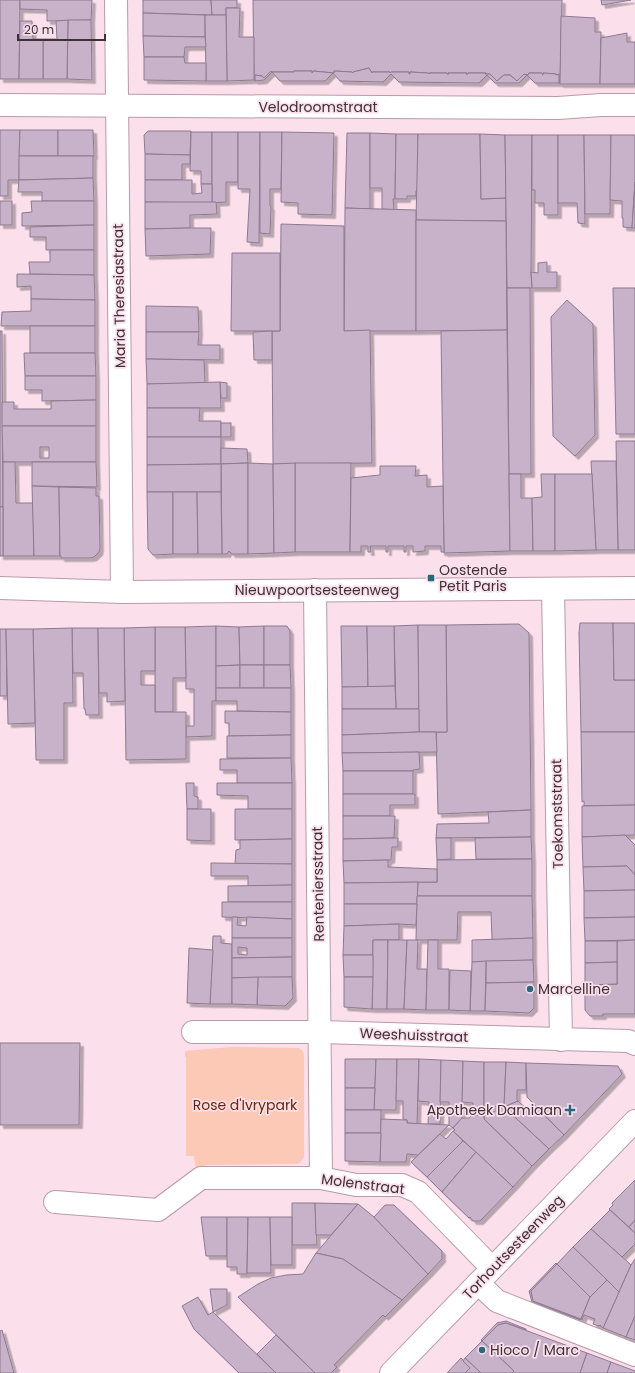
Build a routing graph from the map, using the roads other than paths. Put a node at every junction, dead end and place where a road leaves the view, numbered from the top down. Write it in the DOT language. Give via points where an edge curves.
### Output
graph roads {
  1 [pos="116,0"];
  2 [pos="0,105"];
  3 [pos="117,105"];
  4 [pos="635,105"];
  5 [pos="0,588"];
  6 [pos="635,588"];
  7 [pos="553,589"];
  8 [pos="315,590"];
  9 [pos="122,592"];
  10 [pos="193,1032"];
  11 [pos="320,1032"];
  12 [pos="561,1040"];
  13 [pos="635,1044"];
  14 [pos="635,1121"];
  15 [pos="321,1178"];
  16 [pos="55,1202"];
  17 [pos="485,1275"];
  18 [pos="635,1355"];
  19 [pos="391,1373"];
  1 -- 3 [label="street, Maria Theresiastraat"];
  2 -- 3 [label="street, Velodroomstraat"];
  3 -- 4 [label="street, Velodroomstraat" via="558,108"];
  3 -- 9 [label="street, Maria Theresiastraat"];
  5 -- 9 [label="street, Nieuwpoortsesteenweg"];
  6 -- 7 [label="street, Nieuwpoortsesteenweg"];
  7 -- 8 [label="street, Nieuwpoortsesteenweg"];
  7 -- 12 [label="street, Toekomststraat"];
  8 -- 9 [label="street, Nieuwpoortsesteenweg"];
  8 -- 11 [label="street, Renteniersstraat"];
  10 -- 11 [label="street, Weeshuisstraat"];
  11 -- 12 [label="street, Weeshuisstraat"];
  11 -- 15 [label="street, Renteniersstraat"];
  12 -- 13 [label="street, Weeshuisstraat"];
  14 -- 17 [label="street, Torhoutsesteenweg"];
  15 -- 16 [label="street, Molenstraat" via="201,1178 158,1210"];
  15 -- 17 [label="street, Molenstraat" via="356,1184 402,1186 418,1192"];
  17 -- 18 [label="street, Molenstraat" via="497,1301"];
  17 -- 19 [label="street, Torhoutsesteenweg"];
}
